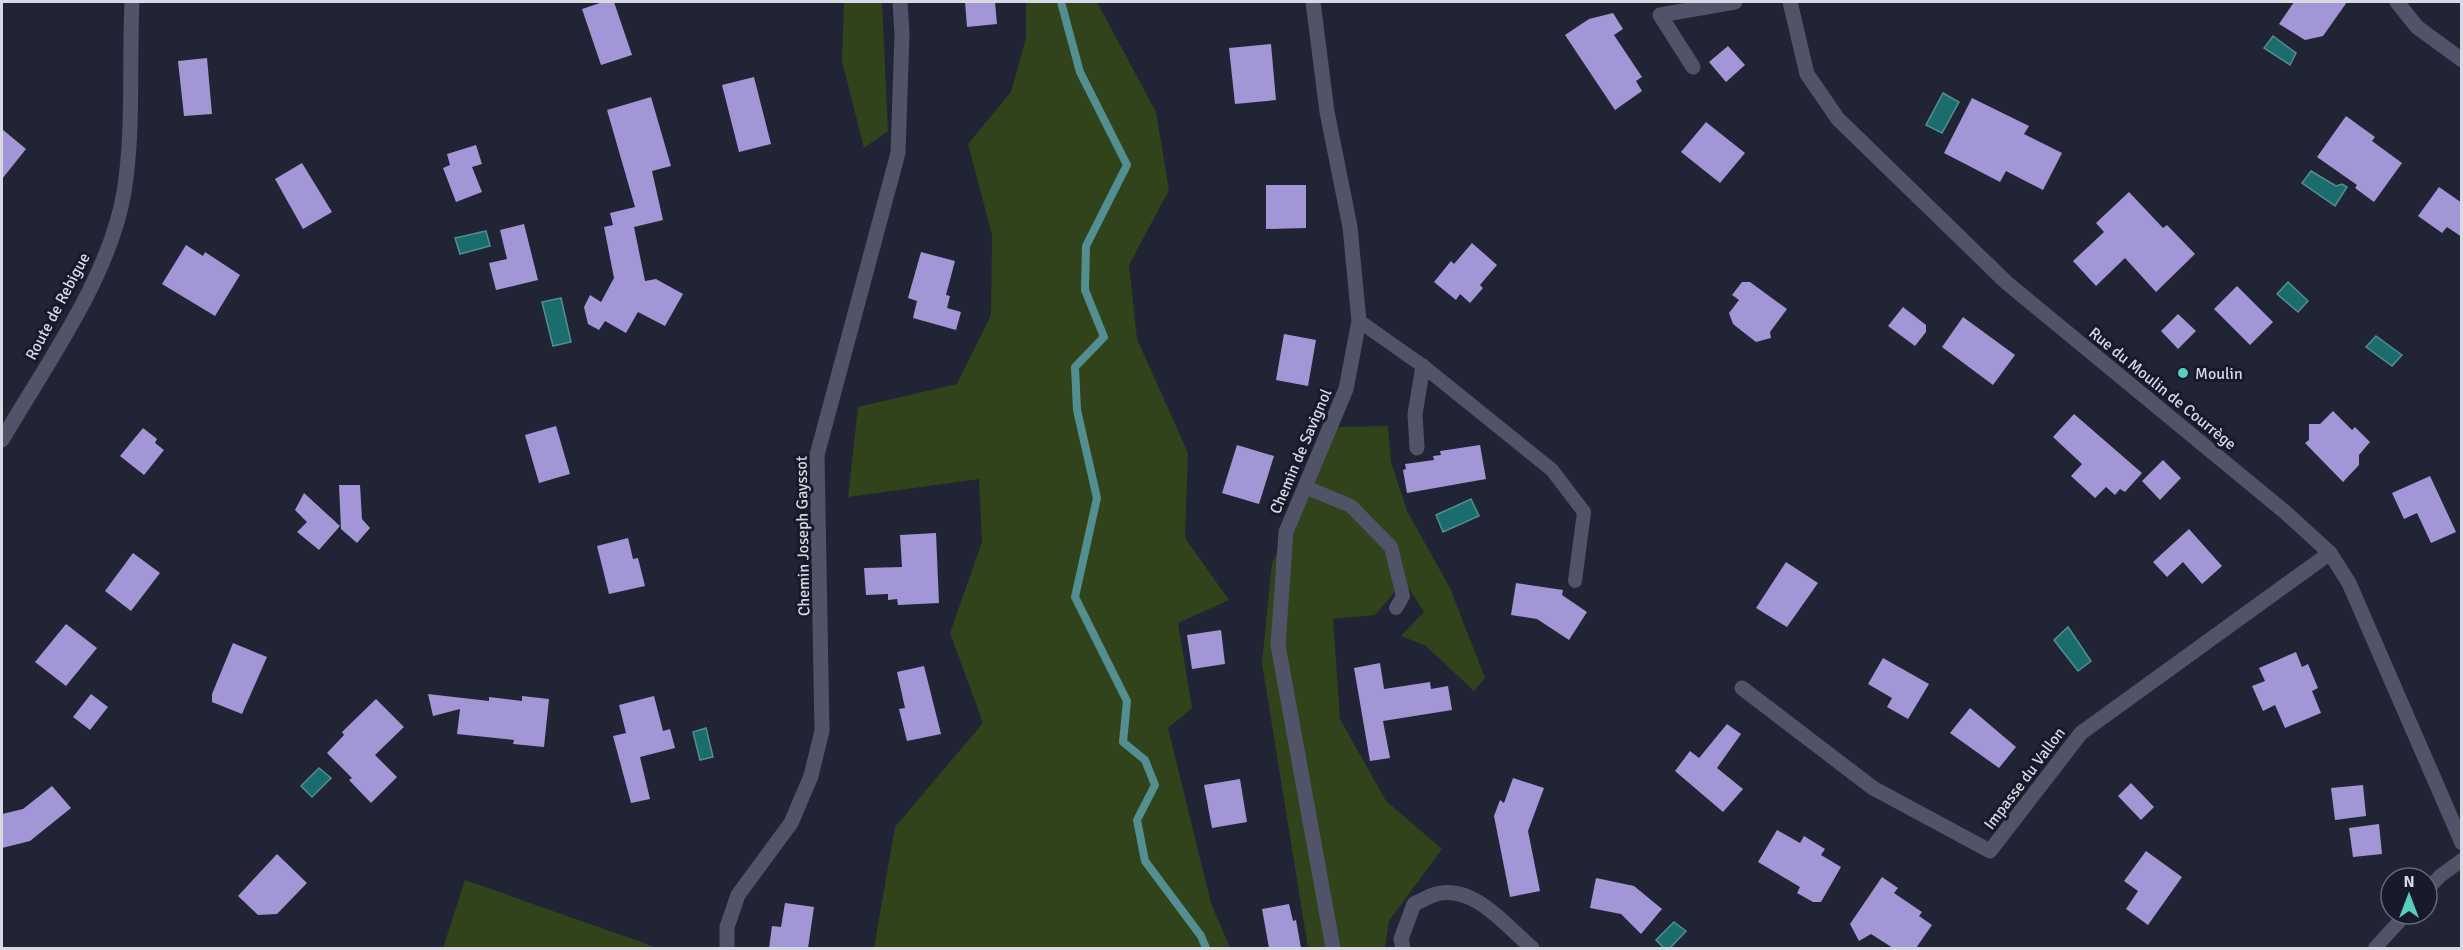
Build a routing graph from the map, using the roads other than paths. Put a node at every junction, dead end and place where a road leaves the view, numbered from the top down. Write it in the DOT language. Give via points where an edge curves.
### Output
graph roads {
  1 [pos="132,2"];
  2 [pos="900,2"];
  3 [pos="1313,2"];
  4 [pos="1735,2"];
  5 [pos="1790,2"];
  6 [pos="2397,2"];
  7 [pos="2462,60"];
  8 [pos="1693,67"];
  9 [pos="1359,321"];
  10 [pos="1423,366"];
  11 [pos="2,440"];
  12 [pos="1417,448"];
  13 [pos="1305,487"];
  14 [pos="2330,553"];
  15 [pos="1575,581"];
  16 [pos="1396,608"];
  17 [pos="1742,688"];
  18 [pos="2462,843"];
  19 [pos="2462,860"];
  20 [pos="2439,877"];
  21 [pos="2395,926"];
  22 [pos="727,948"];
  23 [pos="1333,948"];
  24 [pos="1403,948"];
  25 [pos="1532,948"];
  26 [pos="2375,948"];
  1 -- 11 [label="street, Route de Rebigue" via="124,192 112,241 81,306"];
  2 -- 22 [label="street, Chemin Joseph Gayssot" via="898,153 817,455 822,731 811,776 791,823 738,896 727,927"];
  3 -- 9 [label="street, Chemin de Savignol" via="1327,112 1350,227"];
  4 -- 8 [label="street" via="1660,15"];
  5 -- 14 [label="street, Rue du Moulin de Courrège" via="1807,74 1838,119 2007,283"];
  6 -- 7 [label="street" via="2417,27"];
  9 -- 10 [label="lane"];
  9 -- 13 [label="street, Chemin de Savignol" via="1346,389"];
  10 -- 12 [label="street" via="1414,414"];
  10 -- 15 [label="lane" via="1552,470 1584,512"];
  13 -- 16 [label="lane" via="1350,506 1391,547 1402,596"];
  13 -- 23 [label="street, Chemin de Savignol" via="1286,532 1278,645"];
  14 -- 17 [label="street, Impasse du Vallon" via="2080,733 1990,851 1873,788"];
  14 -- 18 [label="street, Rue du Moulin de Courrège" via="2349,583"];
  19 -- 20 [label="lane"];
  21 -- 26 [label="lane"];
  24 -- 25 [label="street" via="1401,939 1414,903 1437,894 1460,894 1479,902"];
}
